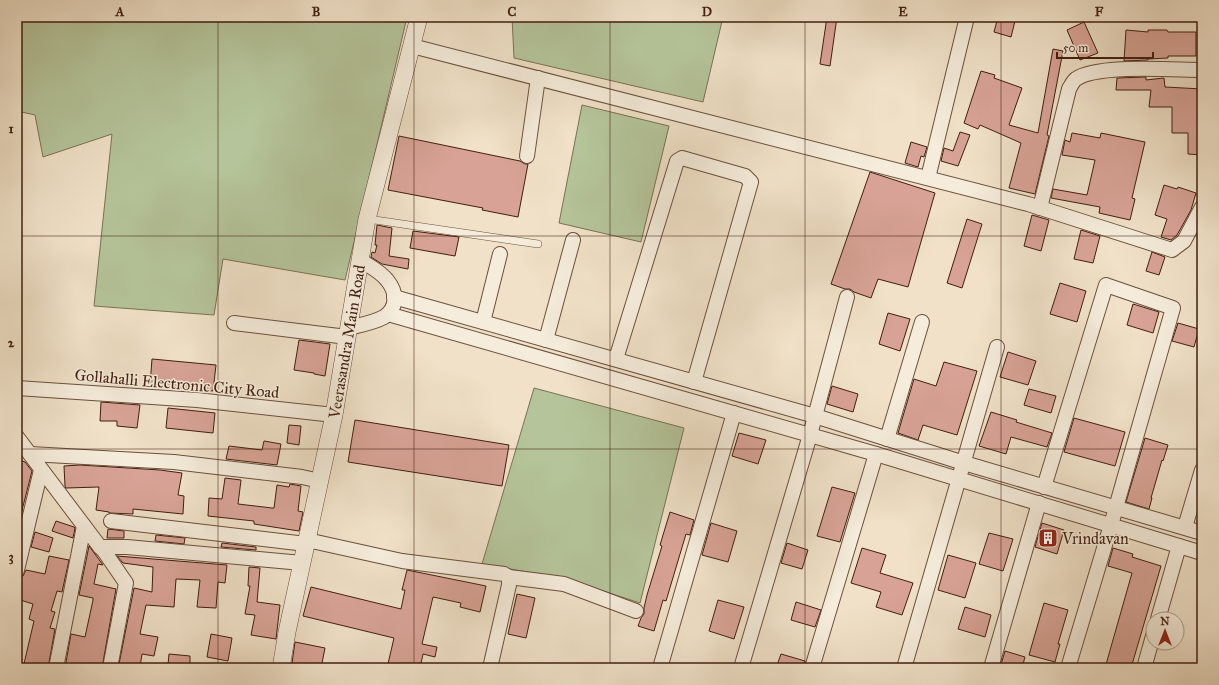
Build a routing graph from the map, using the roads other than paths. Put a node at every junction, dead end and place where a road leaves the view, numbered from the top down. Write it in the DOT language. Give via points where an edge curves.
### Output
graph roads {
  1 [pos="418,17"];
  2 [pos="967,17"];
  3 [pos="412,46"];
  4 [pos="1202,70"];
  5 [pos="538,78"];
  6 [pos="526,156"];
  7 [pos="928,178"];
  8 [pos="1202,207"];
  9 [pos="1040,208"];
  10 [pos="367,219"];
  11 [pos="573,240"];
  12 [pos="538,244"];
  13 [pos="500,254"];
  14 [pos="360,260"];
  15 [pos="394,297"];
  16 [pos="847,297"];
  17 [pos="388,314"];
  18 [pos="478,320"];
  19 [pos="922,322"];
  20 [pos="234,323"];
  21 [pos="348,332"];
  22 [pos="466,336"];
  23 [pos="546,340"];
  24 [pos="997,347"];
  25 [pos="616,359"];
  26 [pos="694,382"];
  27 [pos="17,388"];
  28 [pos="734,413"];
  29 [pos="334,416"];
  30 [pos="815,416"];
  31 [pos="810,434"];
  32 [pos="17,437"];
  33 [pos="887,439"];
  34 [pos="30,454"];
  35 [pos="876,454"];
  36 [pos="964,463"];
  37 [pos="41,470"];
  38 [pos="1202,470"];
  39 [pos="959,478"];
  40 [pos="320,481"];
  41 [pos="1044,486"];
  42 [pos="1039,503"];
  43 [pos="1116,508"];
  44 [pos="111,521"];
  45 [pos="1111,525"];
  46 [pos="84,526"];
  47 [pos="1185,527"];
  48 [pos="1202,532"];
  49 [pos="307,542"];
  50 [pos="1179,546"];
  51 [pos="100,547"];
  52 [pos="1202,553"];
  53 [pos="302,564"];
  54 [pos="17,570"];
  55 [pos="509,577"];
  56 [pos="636,611"];
  57 [pos="1160,611"];
  58 [pos="1149,651"];
  59 [pos="56,668"];
  60 [pos="110,668"];
  61 [pos="281,668"];
  62 [pos="490,668"];
  63 [pos="660,668"];
  64 [pos="741,668"];
  65 [pos="812,668"];
  66 [pos="904,668"];
  67 [pos="991,668"];
  68 [pos="1068,668"];
  69 [pos="1144,668"];
  1 -- 3 [label="street, Veerasandra Main Road"];
  2 -- 7 [label="street"];
  3 -- 5 [label="street"];
  3 -- 10 [label="street, Veerasandra Main Road"];
  4 -- 9 [label="street" via="1117,70 1088,73 1075,80 1069,89"];
  5 -- 6 [label="street"];
  5 -- 7 [label="street"];
  7 -- 9 [label="street"];
  8 -- 9 [label="street" via="1184,241 1172,250"];
  10 -- 12 [label="lane"];
  10 -- 14 [label="street, Veerasandra Main Road"];
  11 -- 23 [label="street"];
  13 -- 18 [label="street"];
  14 -- 15 [label="street" via="388,280"];
  14 -- 21 [label="street, Veerasandra Main Road"];
  15 -- 17 [label="street" via="393,309"];
  15 -- 18 [label="street"];
  16 -- 30 [label="street"];
  17 -- 21 [label="street"];
  17 -- 22 [label="street"];
  18 -- 22 [label="street"];
  18 -- 23 [label="street"];
  19 -- 33 [label="street"];
  20 -- 21 [label="street"];
  21 -- 29 [label="street, Veerasandra Main Road"];
  22 -- 28 [label="street"];
  23 -- 25 [label="street"];
  24 -- 36 [label="street"];
  25 -- 26 [label="street"];
  25 -- 26 [label="street" via="677,161 682,158 745,176 751,182"];
  26 -- 30 [label="street"];
  27 -- 29 [label="street, Gollahalli Electronic City Road" via="197,400"];
  28 -- 31 [label="street"];
  28 -- 63 [label="street"];
  29 -- 40 [label="street, Veerasandra Main Road"];
  30 -- 31 [label="street"];
  30 -- 33 [label="street"];
  31 -- 35 [label="street"];
  31 -- 64 [label="street"];
  32 -- 34 [label="street"];
  33 -- 36 [label="street"];
  34 -- 37 [label="street"];
  34 -- 40 [label="street" via="174,462"];
  35 -- 39 [label="street"];
  35 -- 65 [label="street"];
  36 -- 39 [label="street"];
  36 -- 41 [label="street"];
  37 -- 46 [label="street"];
  37 -- 54 [label="street"];
  38 -- 47 [label="street"];
  39 -- 42 [label="street"];
  39 -- 66 [label="street"];
  40 -- 49 [label="street, Veerasandra Main Road"];
  41 -- 43 [label="street"];
  41 -- 43 [label="street" via="1106,285 1173,308"];
  42 -- 45 [label="street"];
  42 -- 67 [label="street"];
  43 -- 45 [label="street"];
  43 -- 47 [label="street"];
  44 -- 49 [label="street"];
  45 -- 50 [label="street"];
  45 -- 68 [label="street"];
  46 -- 51 [label="street"];
  46 -- 59 [label="street"];
  47 -- 48 [label="street"];
  49 -- 53 [label="street, Veerasandra Main Road"];
  49 -- 55 [label="street" via="402,561 504,574"];
  50 -- 52 [label="street"];
  50 -- 57 [label="street"];
  51 -- 53 [label="street" via="127,547"];
  51 -- 60 [label="street" via="126,583"];
  53 -- 61 [label="street, Veerasandra Main Road"];
  55 -- 56 [label="street" via="564,584"];
  55 -- 62 [label="street"];
  58 -- 69 [label="street"];
}
